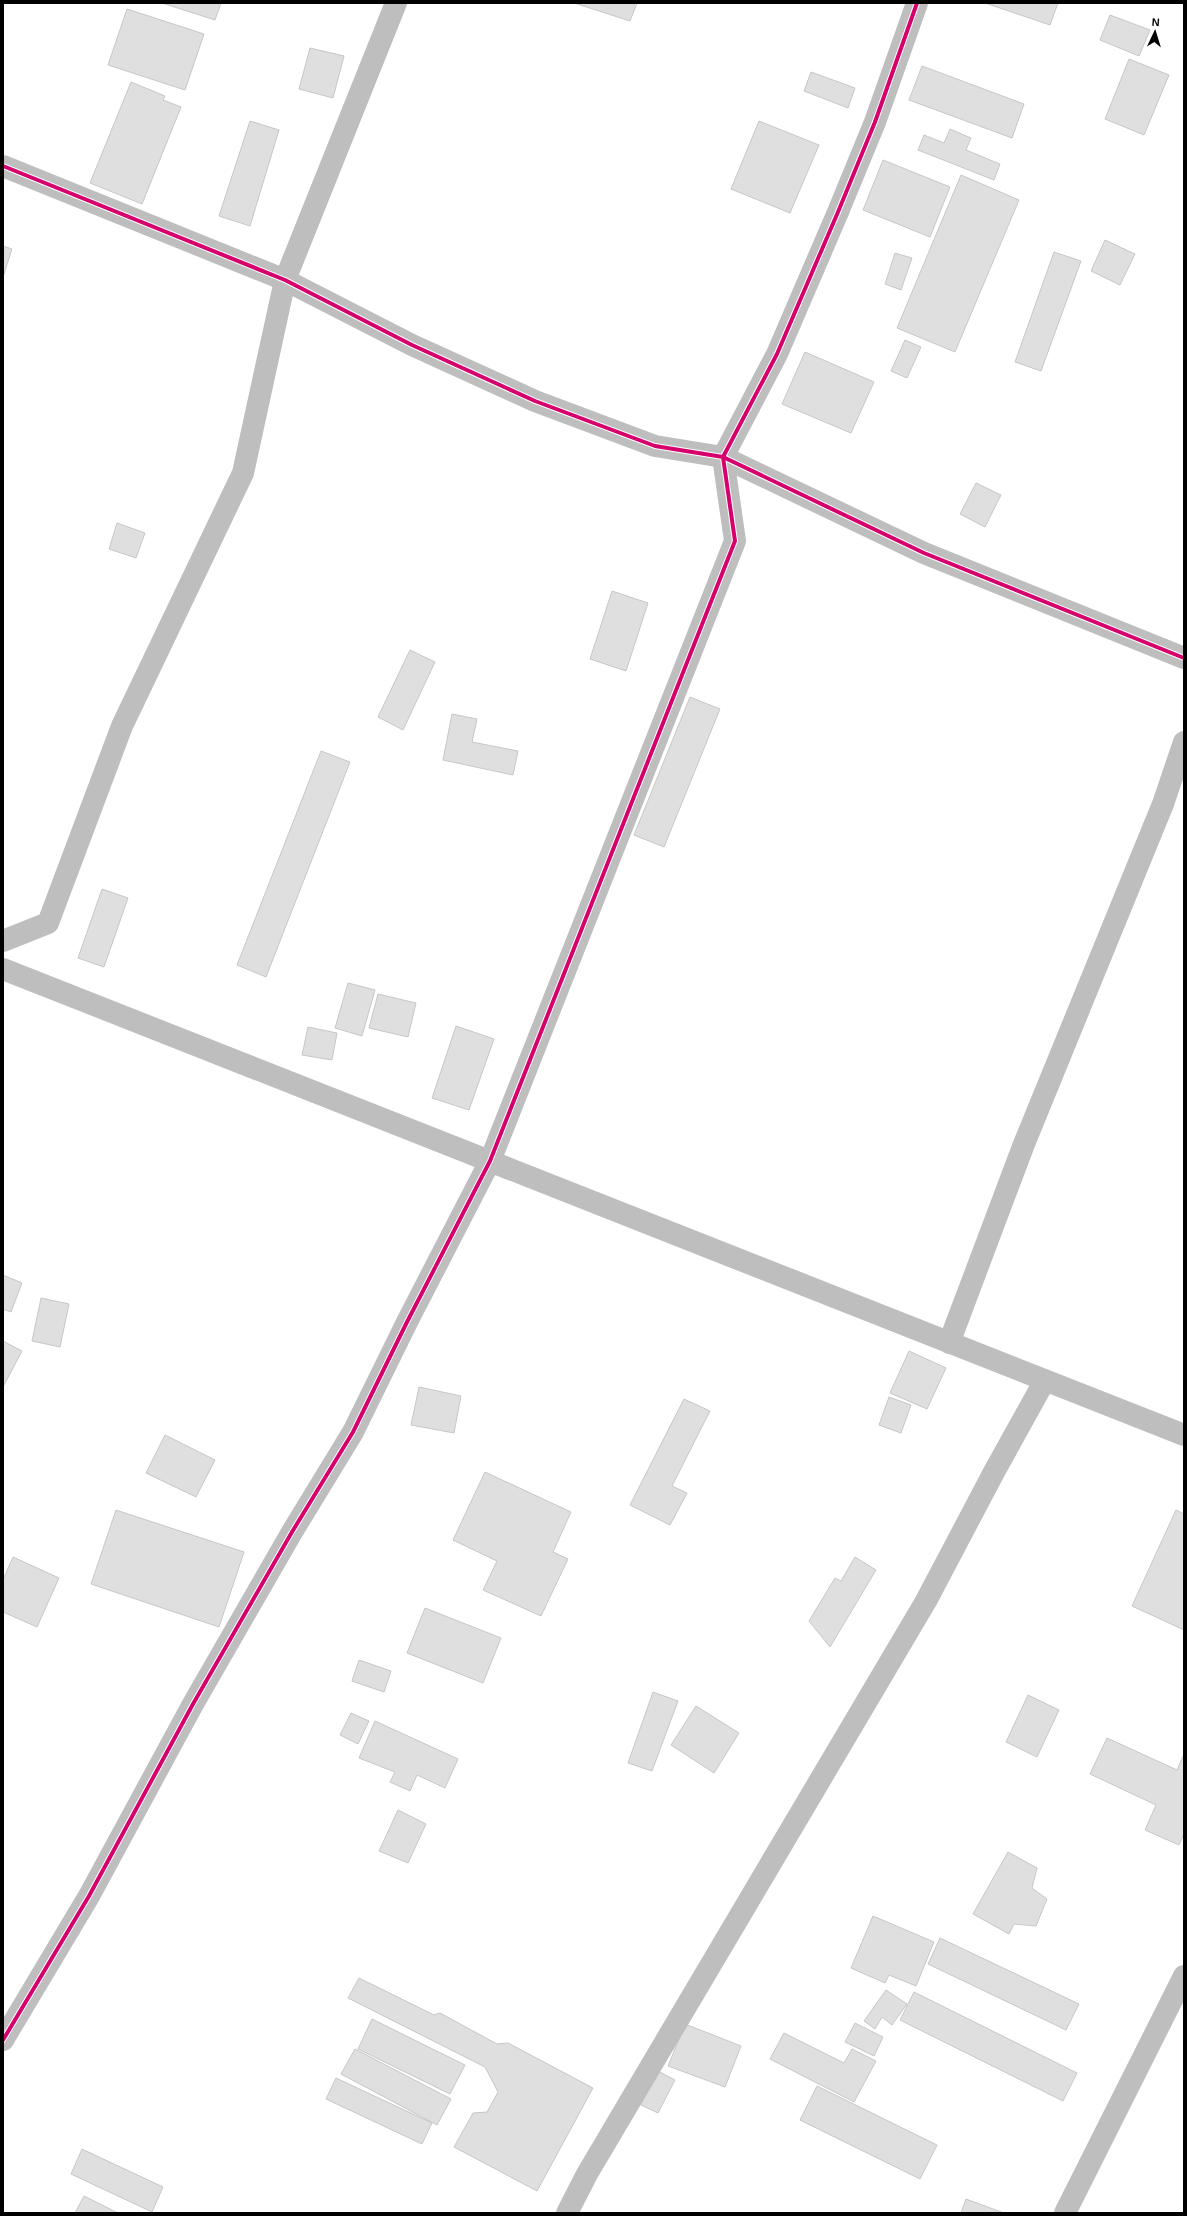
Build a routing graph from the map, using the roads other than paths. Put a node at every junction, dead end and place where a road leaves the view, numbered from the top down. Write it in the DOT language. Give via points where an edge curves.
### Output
graph roads {
  1 [pos="396,3"];
  2 [pos="917,3"];
  3 [pos="3,166"];
  4 [pos="285,280"];
  5 [pos="723,458"];
  6 [pos="1184,658"];
  7 [pos="1184,742"];
  8 [pos="3,940"];
  9 [pos="3,969"];
  10 [pos="490,1161"];
  11 [pos="949,1343"];
  12 [pos="1045,1380"];
  13 [pos="1184,1435"];
  14 [pos="1184,1976"];
  15 [pos="3,2040"];
  16 [pos="567,2213"];
  17 [pos="1065,2213"];
  1 -- 4 [label="street"];
  2 -- 5 [label="street" via="875,122 838,212 777,354"];
  3 -- 4 [label="street"];
  4 -- 5 [label="street" via="412,345 536,401 655,446"];
  4 -- 8 [label="street" via="243,473 122,726 48,923"];
  5 -- 6 [label="street" via="924,553"];
  5 -- 10 [label="street" via="735,541"];
  7 -- 11 [label="street" via="1163,804 1024,1144"];
  9 -- 10 [label="street"];
  10 -- 11 [label="street"];
  10 -- 15 [label="street" via="353,1432 292,1532 189,1711 89,1896"];
  11 -- 12 [label="street"];
  12 -- 13 [label="street"];
  12 -- 16 [label="street" via="922,1608 587,2174"];
  14 -- 17 [label="street"];
}
